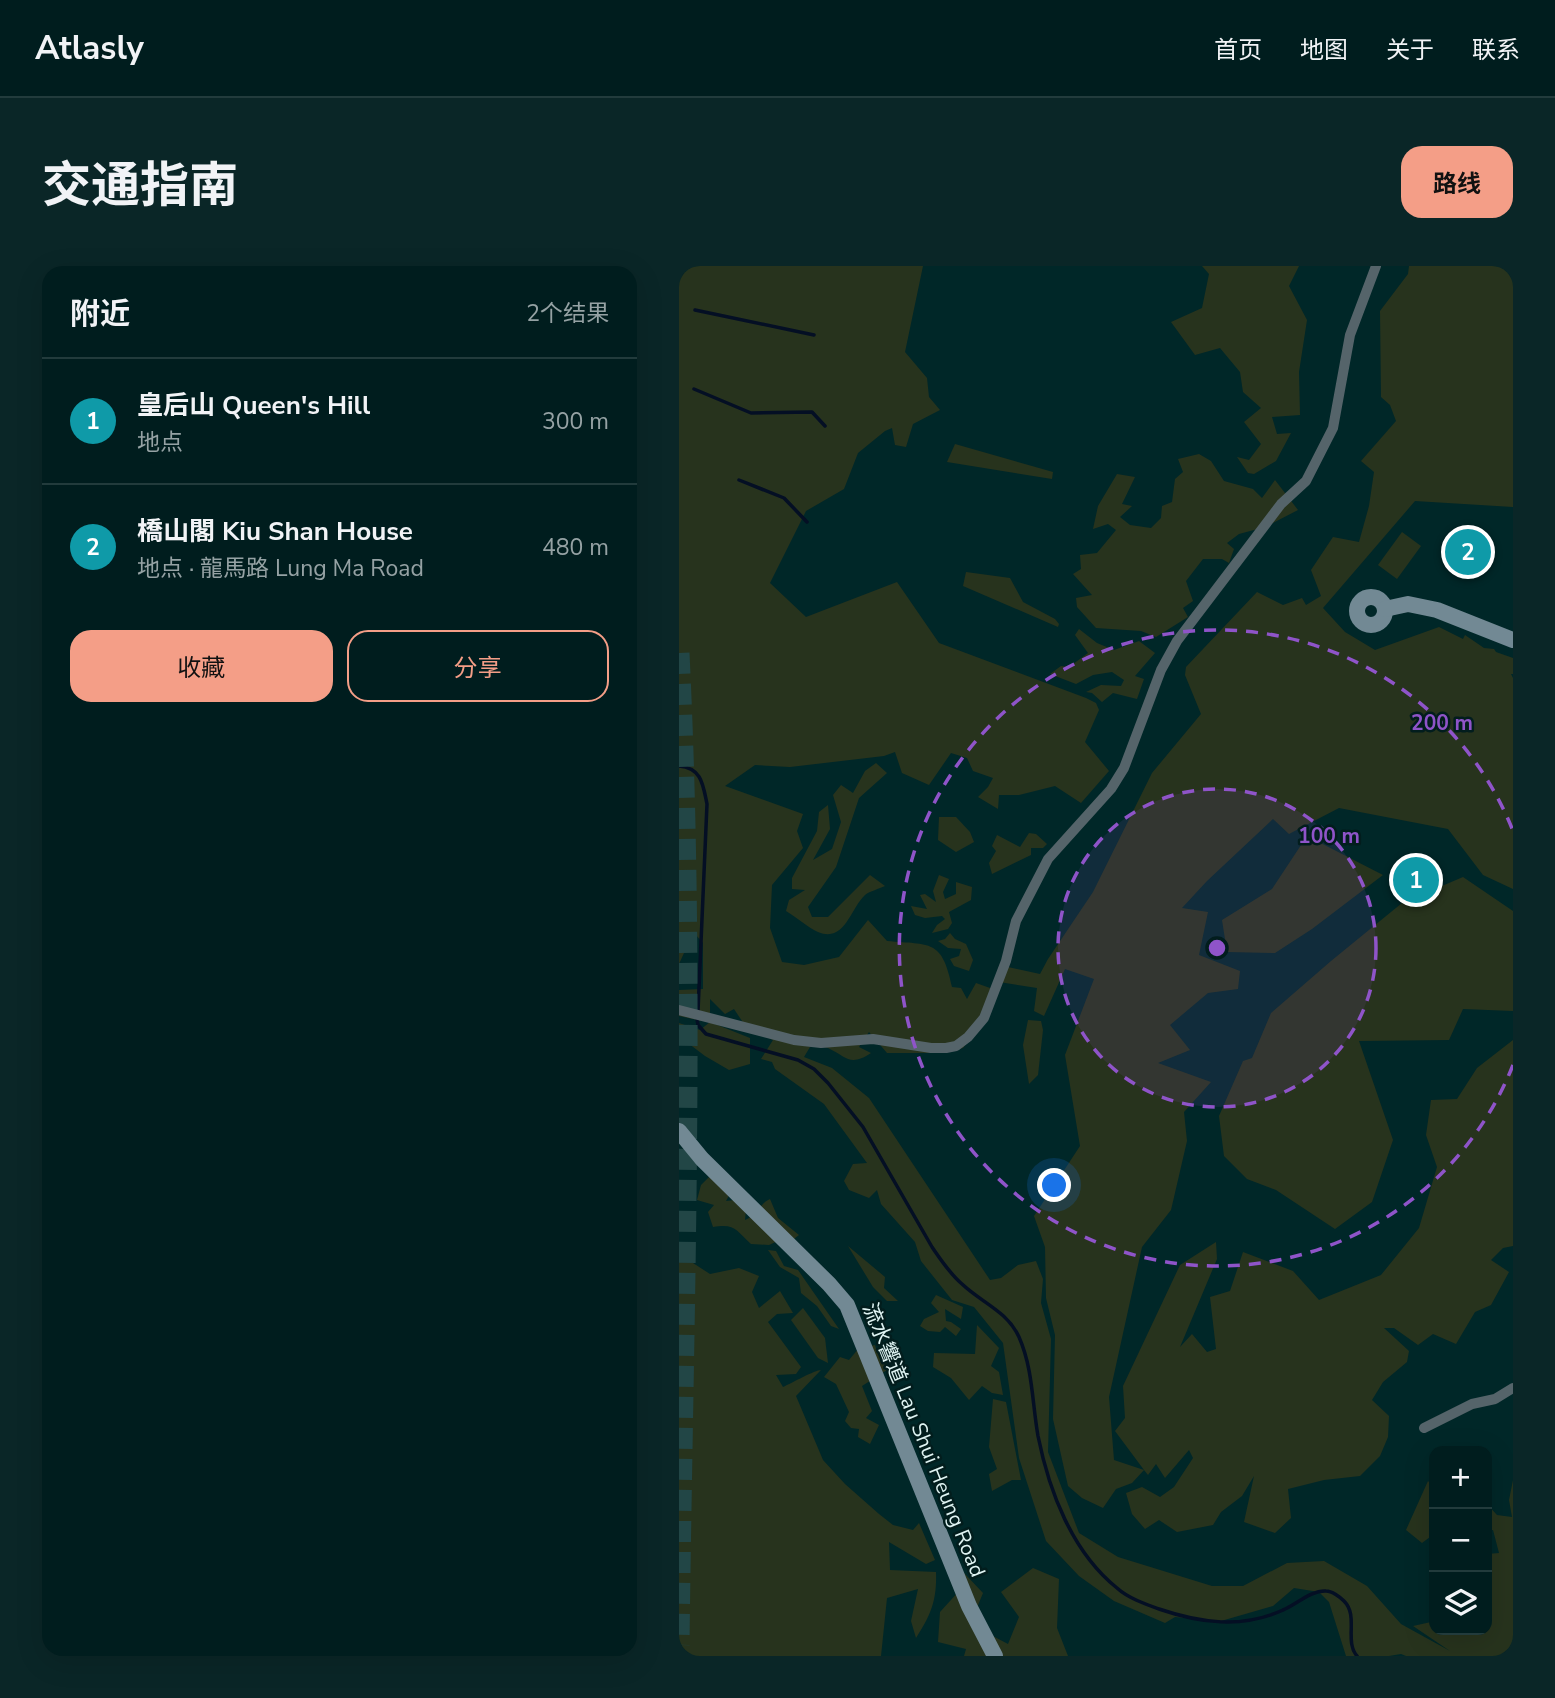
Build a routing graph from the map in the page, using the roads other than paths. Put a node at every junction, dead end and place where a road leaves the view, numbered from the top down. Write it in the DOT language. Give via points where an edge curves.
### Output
graph roads {
  1 [pos="1377,266"];
  2 [pos="1385,609"];
  3 [pos="1513,640"];
  4 [pos="679,1010"];
  5 [pos="679,1131"];
  6 [pos="1513,1388"];
  7 [pos="1424,1428"];
  8 [pos="995,1656"];
  1 -- 4 [label="street" via="1350,335 1329,440 1303,486 1281,504 1177,641 1161,670 1124,768 1048,859 1016,921 1006,961 978,1027 956,1046 932,1048 873,1039 821,1043"];
  2 -- 3 [label="street" via="1408,604 1427,608"];
  5 -- 8 [label="street, 流水響道 Lau Shui Heung Road" via="847,1305 969,1606"];
  6 -- 7 [label="street"];
}
